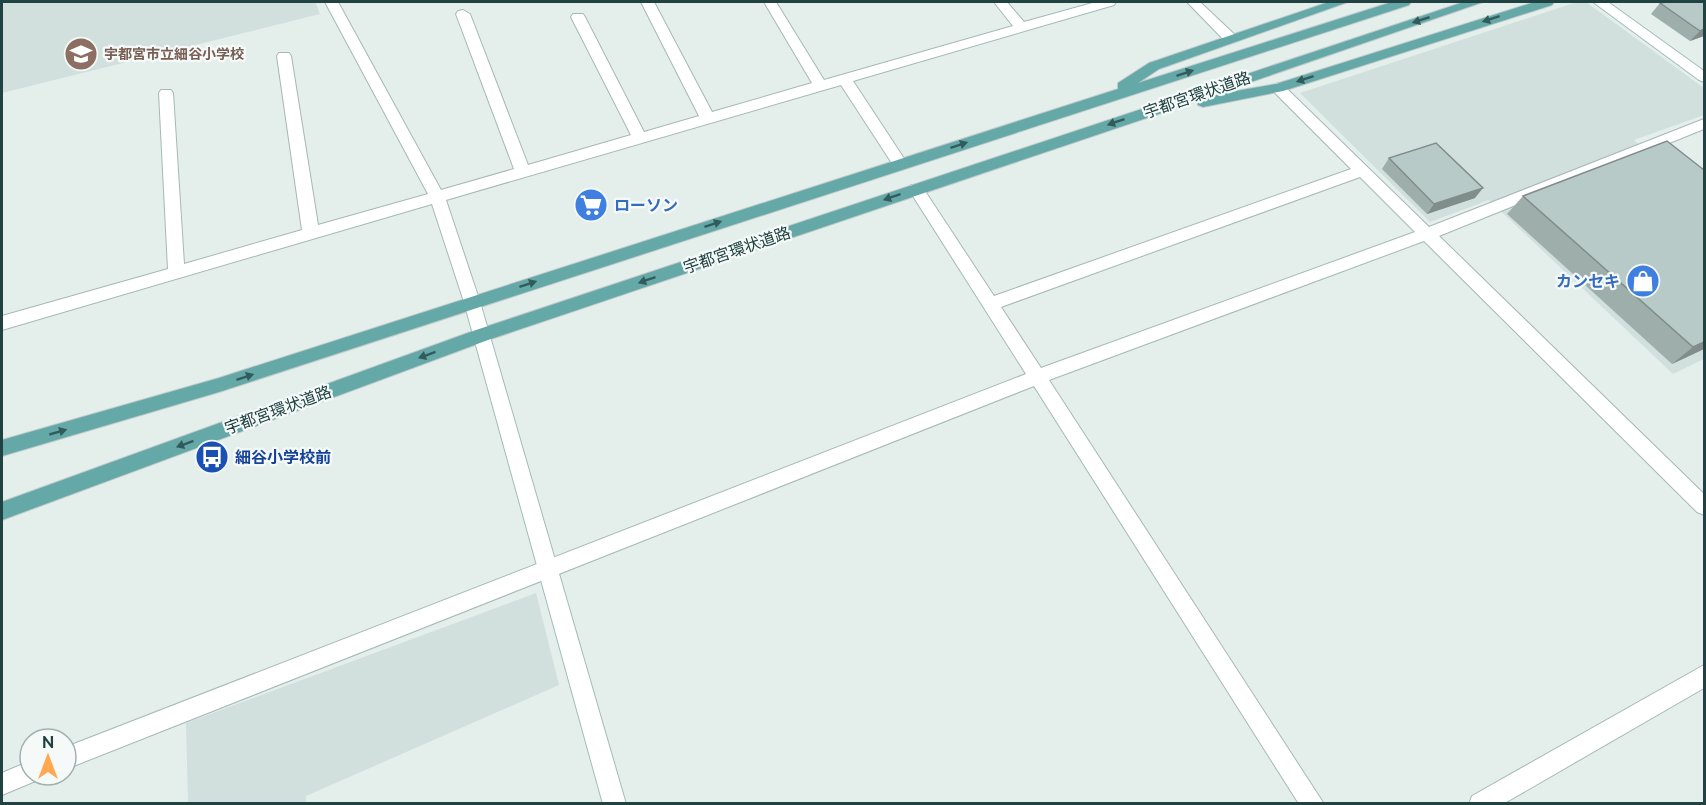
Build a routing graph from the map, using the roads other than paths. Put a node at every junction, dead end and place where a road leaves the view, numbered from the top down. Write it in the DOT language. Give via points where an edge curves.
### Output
graph roads {
  1 [pos="331,2"];
  2 [pos="647,2"];
  3 [pos="770,2"];
  4 [pos="1000,2"];
  5 [pos="1109,2"];
  6 [pos="1193,2"];
  7 [pos="1341,2"];
  8 [pos="1404,2"];
  9 [pos="1476,2"];
  10 [pos="1547,2"];
  11 [pos="1600,2"];
  12 [pos="463,14"];
  13 [pos="578,17"];
  14 [pos="1021,27"];
  15 [pos="1230,38"];
  16 [pos="284,56"];
  17 [pos="1704,76"];
  18 [pos="844,79"];
  19 [pos="820,85"];
  20 [pos="1278,88"];
  21 [pos="166,93"];
  22 [pos="1101,100"];
  23 [pos="1167,105"];
  24 [pos="708,118"];
  25 [pos="1704,124"];
  26 [pos="640,138"];
  27 [pos="900,164"];
  28 [pos="1361,171"];
  29 [pos="523,172"];
  30 [pos="916,189"];
  31 [pos="438,198"];
  32 [pos="310,234"];
  33 [pos="1426,234"];
  34 [pos="176,273"];
  35 [pos="472,302"];
  36 [pos="989,305"];
  37 [pos="2,323"];
  38 [pos="482,335"];
  39 [pos="1037,377"];
  40 [pos="2,448"];
  41 [pos="1704,506"];
  42 [pos="2,511"];
  43 [pos="548,569"];
  44 [pos="1704,676"];
  45 [pos="78,753"];
  46 [pos="18,777"];
  47 [pos="2,784"];
  48 [pos="615,804"];
  49 [pos="1313,804"];
  50 [pos="1480,804"];
  1 -- 31 [label="street"];
  2 -- 24 [label="street"];
  3 -- 19 [label="street"];
  4 -- 14 [label="street"];
  5 -- 14 [label="street"];
  6 -- 15 [label="street"];
  7 -- 15 [label="main road"];
  22 -- 8 [label="main road, 宇都宮環状道路, one-way"];
  9 -- 23 [label="main road, 宇都宮環状道路, one-way"];
  10 -- 20 [label="main road, one-way"];
  11 -- 17 [label="street"];
  12 -- 29 [label="street"];
  13 -- 26 [label="street"];
  14 -- 18 [label="street"];
  15 -- 22 [label="main road" via="1154,66"];
  16 -- 32 [label="street"];
  18 -- 19 [label="street"];
  18 -- 27 [label="street"];
  19 -- 24 [label="street"];
  20 -- 23 [label="main road"];
  20 -- 28 [label="street"];
  21 -- 34 [label="street"];
  27 -- 22 [label="main road, 宇都宮環状道路, one-way"];
  23 -- 30 [label="main road, 宇都宮環状道路, one-way"];
  24 -- 26 [label="street"];
  25 -- 33 [label="street"];
  26 -- 29 [label="street"];
  35 -- 27 [label="main road, 宇都宮環状道路, one-way"];
  28 -- 33 [label="street"];
  28 -- 36 [label="street"];
  29 -- 31 [label="street"];
  30 -- 36 [label="street"];
  30 -- 38 [label="main road, 宇都宮環状道路, one-way"];
  31 -- 32 [label="street"];
  31 -- 35 [label="street"];
  32 -- 34 [label="street"];
  33 -- 39 [label="street"];
  33 -- 41 [label="street"];
  34 -- 37 [label="street"];
  35 -- 38 [label="street"];
  40 -- 35 [label="main road, 宇都宮環状道路, one-way" via="219,385"];
  36 -- 39 [label="street"];
  38 -- 42 [label="main road, 宇都宮環状道路, one-way"];
  38 -- 43 [label="street"];
  39 -- 43 [label="street"];
  39 -- 49 [label="street"];
  43 -- 45 [label="street"];
  43 -- 48 [label="street"];
  44 -- 50 [label="street"];
  46 -- 47 [label="street"];
}
